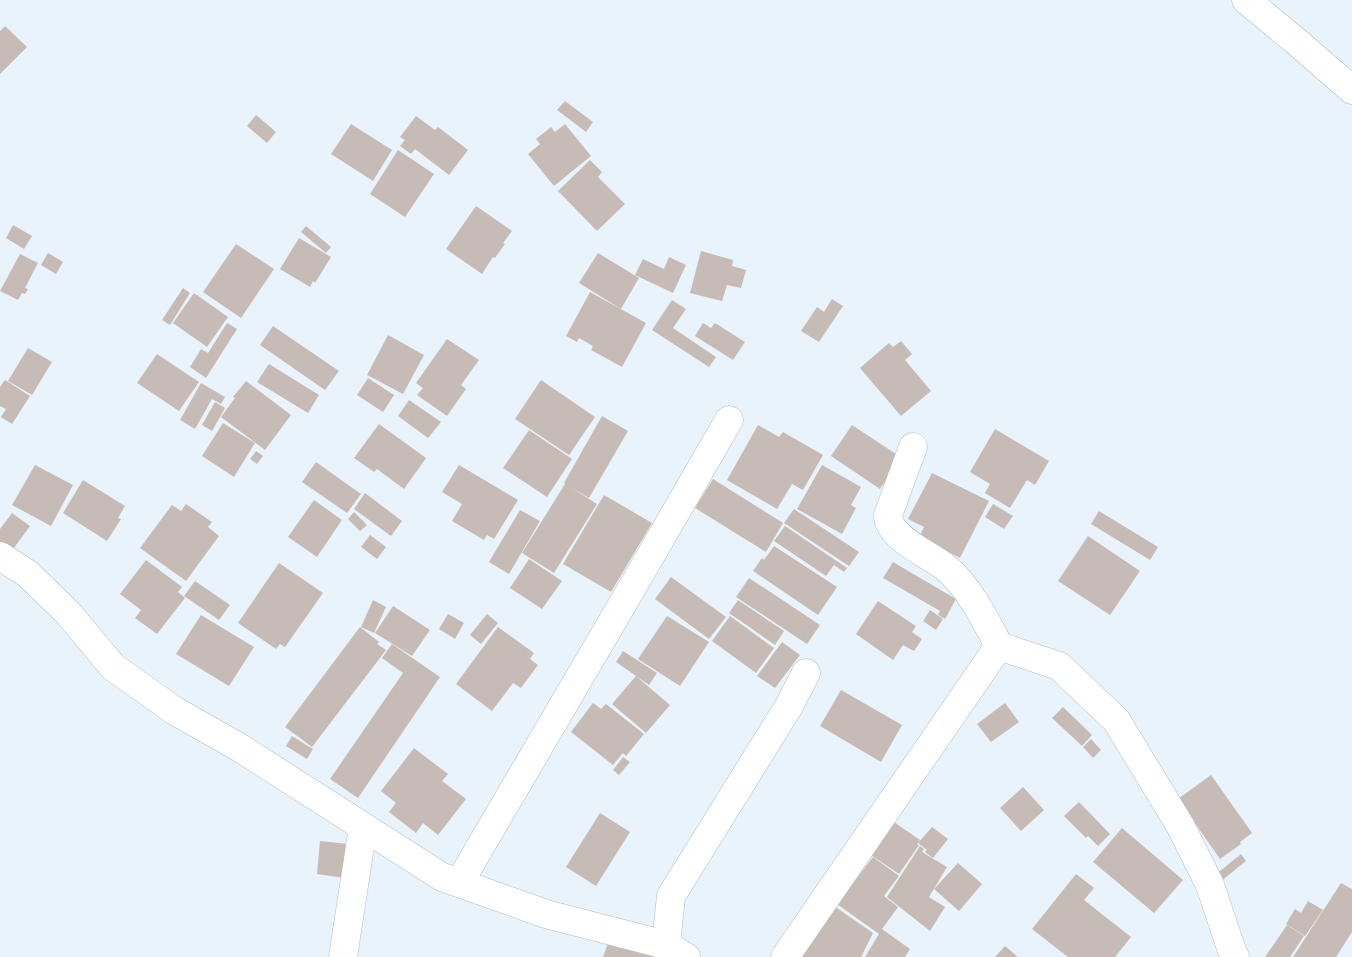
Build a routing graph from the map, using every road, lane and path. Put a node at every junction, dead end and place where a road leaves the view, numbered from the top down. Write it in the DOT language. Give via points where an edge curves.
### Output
graph roads {
  1 [pos="1246,0"];
  2 [pos="1352,90"];
  3 [pos="729,420"];
  4 [pos="913,447"];
  5 [pos="0,556"];
  6 [pos="999,646"];
  7 [pos="806,673"];
  8 [pos="363,827"];
  9 [pos="459,883"];
  10 [pos="676,951"];
  11 [pos="344,957"];
  12 [pos="785,957"];
  13 [pos="1236,957"];
  1 -- 2 [label="street"];
  3 -- 9 [label="street"];
  4 -- 6 [label="street" via="888,522 898,536 946,567 957,578 980,610"];
  5 -- 8 [label="street" via="35,580 68,613 113,667 174,711 238,746"];
  6 -- 12 [label="street"];
  6 -- 13 [label="street" via="1059,666 1116,720 1181,827 1210,885"];
  7 -- 10 [label="street" via="789,706 671,896"];
  8 -- 9 [label="street" via="442,877"];
  8 -- 11 [label="street"];
  9 -- 10 [label="street" via="546,914"];
}
